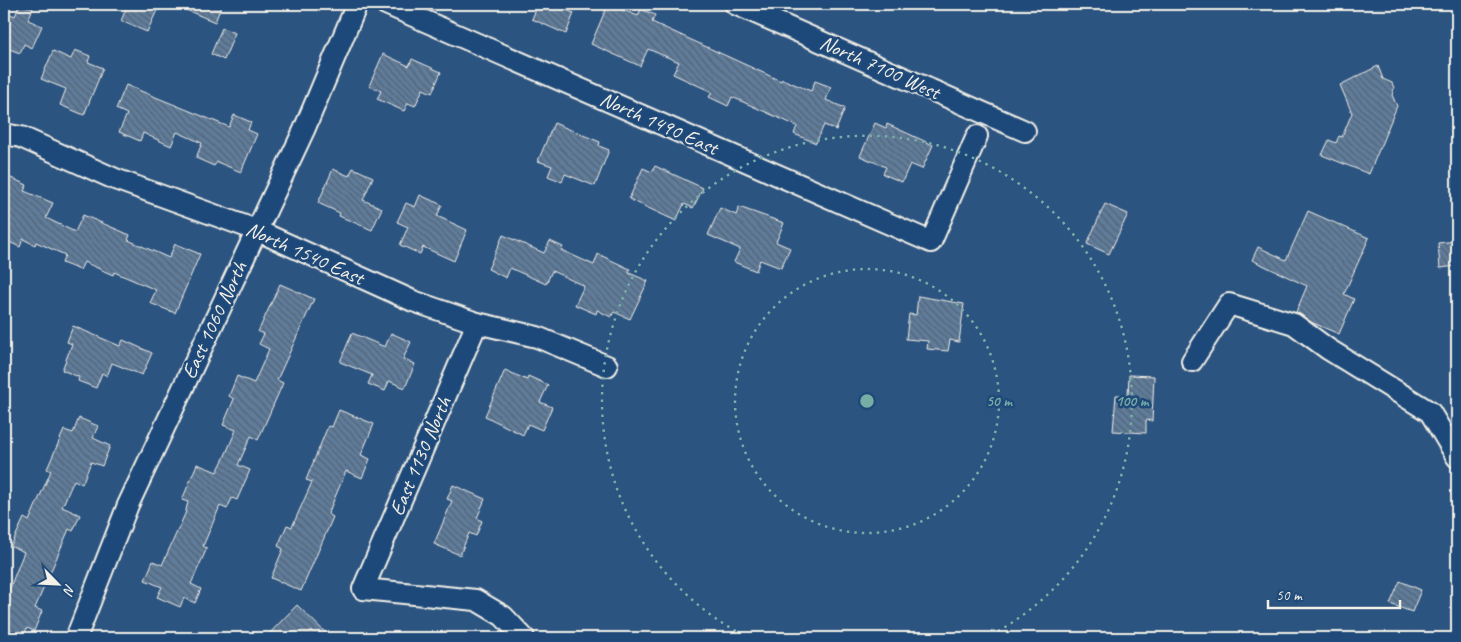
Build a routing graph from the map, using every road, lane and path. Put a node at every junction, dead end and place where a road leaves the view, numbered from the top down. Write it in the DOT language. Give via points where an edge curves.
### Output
graph roads {
  1 [pos="357,4"];
  2 [pos="386,4"];
  3 [pos="734,4"];
  4 [pos="1025,131"];
  5 [pos="4,134"];
  6 [pos="977,136"];
  7 [pos="256,230"];
  8 [pos="478,323"];
  9 [pos="1192,361"];
  10 [pos="608,366"];
  11 [pos="1457,457"];
  12 [pos="76,638"];
  13 [pos="524,638"];
  1 -- 7 [label="street, East 1060 North" via="304,130"];
  2 -- 6 [label="street, North 1490 East" via="931,242"];
  3 -- 4 [label="street, North 7100 West"];
  5 -- 7 [label="street, North 1540 East" via="21,137 115,179"];
  7 -- 8 [label="street, North 1540 East" via="413,300"];
  7 -- 12 [label="street, East 1060 North" via="128,505"];
  8 -- 10 [label="street, North 1540 East" via="537,337"];
  8 -- 13 [label="street, East 1130 North" via="363,589 476,600 503,616"];
  9 -- 11 [label="street" via="1229,304 1294,324 1328,349 1430,412"];
}
